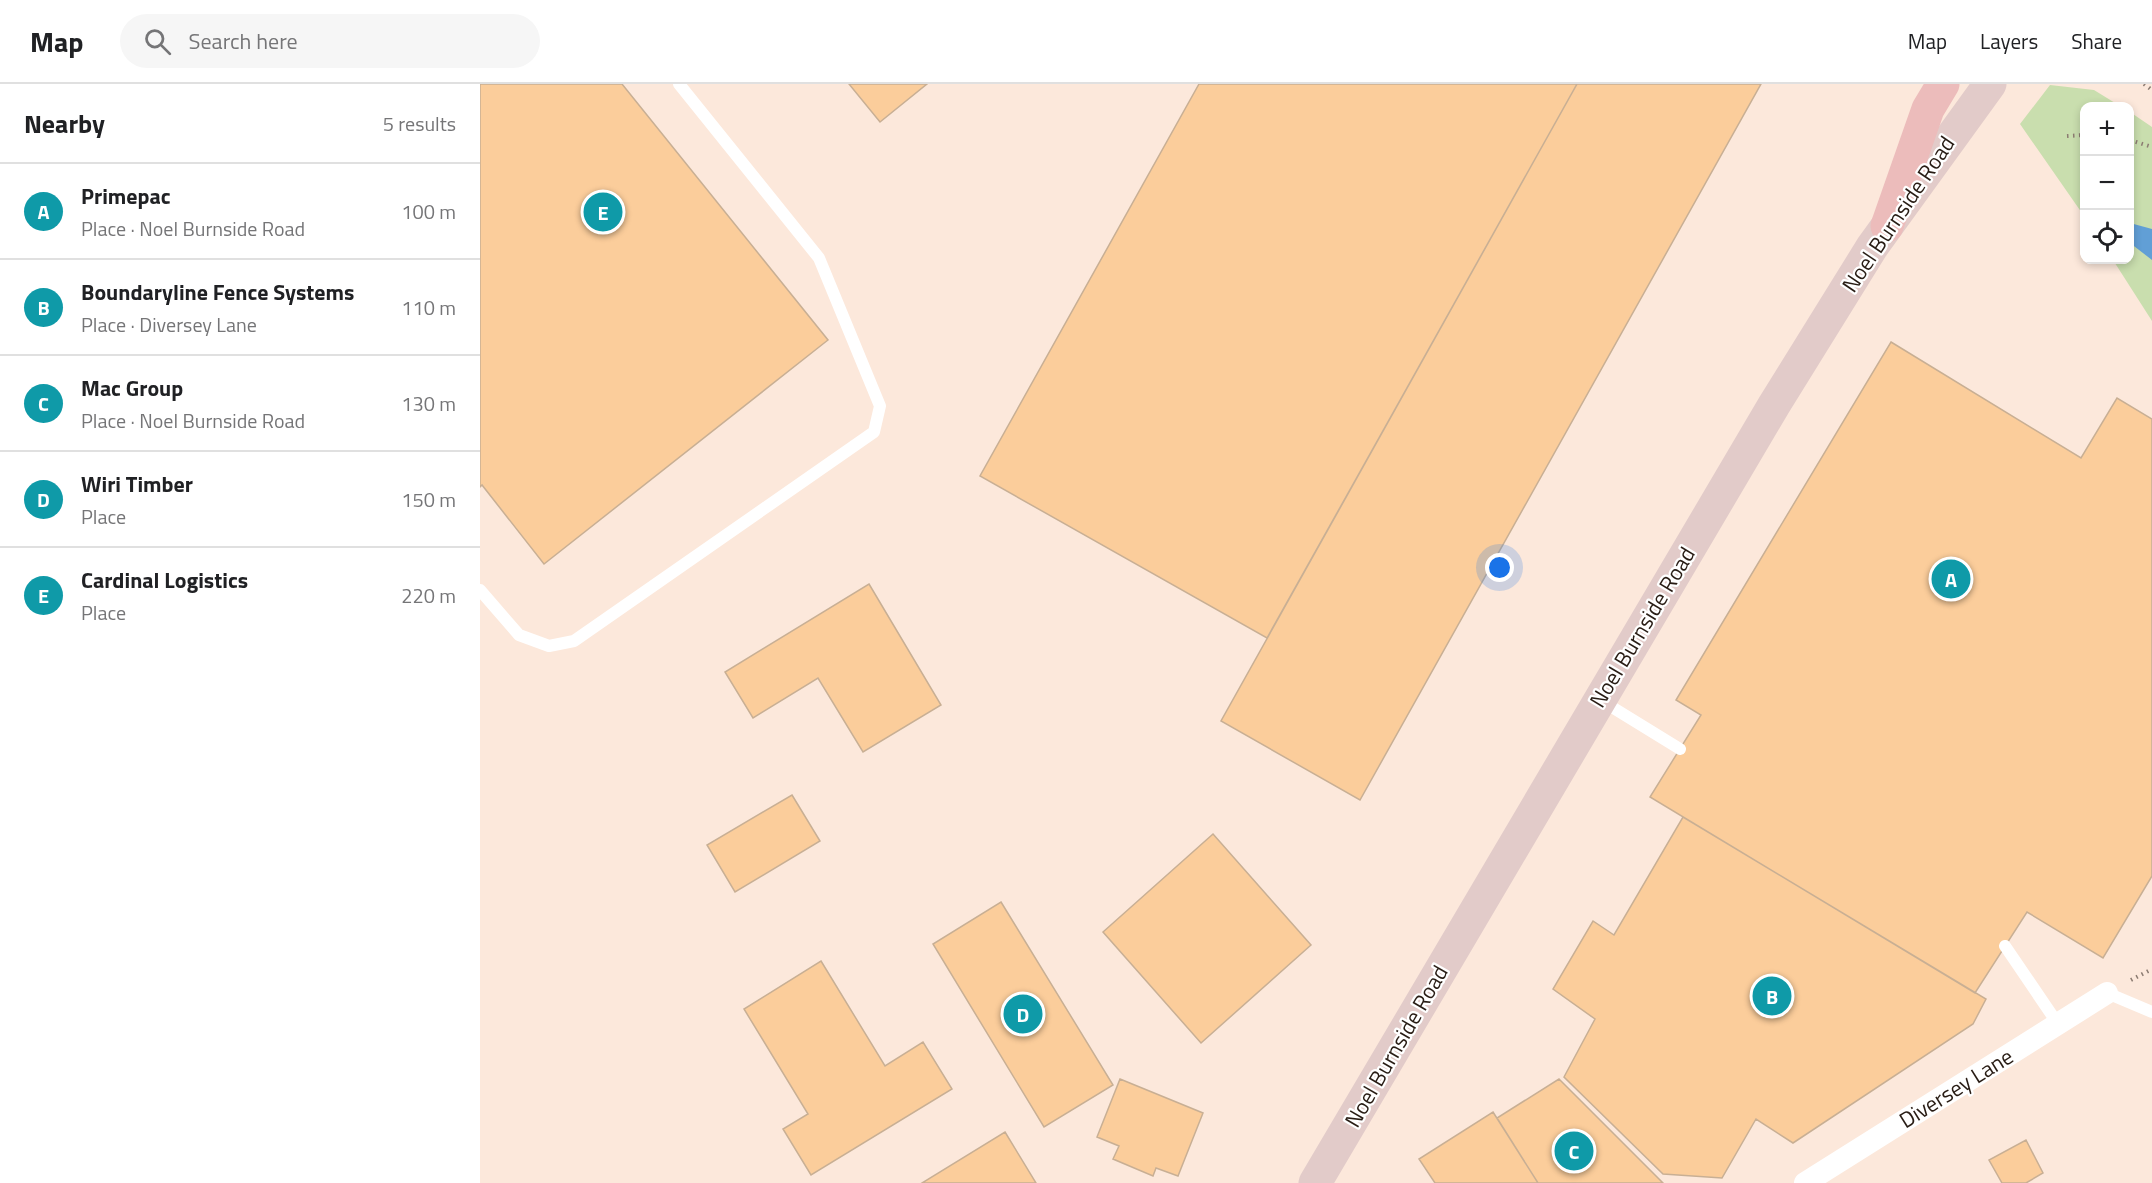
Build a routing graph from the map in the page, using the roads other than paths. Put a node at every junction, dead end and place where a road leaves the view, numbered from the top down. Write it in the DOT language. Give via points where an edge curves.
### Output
graph roads {
  1 [pos="679,84"];
  2 [pos="1943,84"];
  3 [pos="1990,84"];
  4 [pos="1887,226"];
  5 [pos="480,590"];
  6 [pos="1599,699"];
  7 [pos="1680,748"];
  8 [pos="2006,946"];
  9 [pos="2107,993"];
  10 [pos="2152,1012"];
  11 [pos="2058,1024"];
  12 [pos="1315,1183"];
  13 [pos="1805,1183"];
  1 -- 5 [label="lane" via="819,258 880,406 874,432 574,641 549,646 519,635"];
  2 -- 4 [label="main road" via="1928,109"];
  3 -- 4 [label="main road, Noel Burnside Road"];
  4 -- 6 [label="main road, Noel Burnside Road" via="1773,405"];
  6 -- 7 [label="lane"];
  6 -- 12 [label="main road, Noel Burnside Road"];
  8 -- 11 [label="lane"];
  9 -- 10 [label="lane"];
  9 -- 11 [label="street, Diversey Lane"];
  11 -- 13 [label="street, Diversey Lane"];
}
